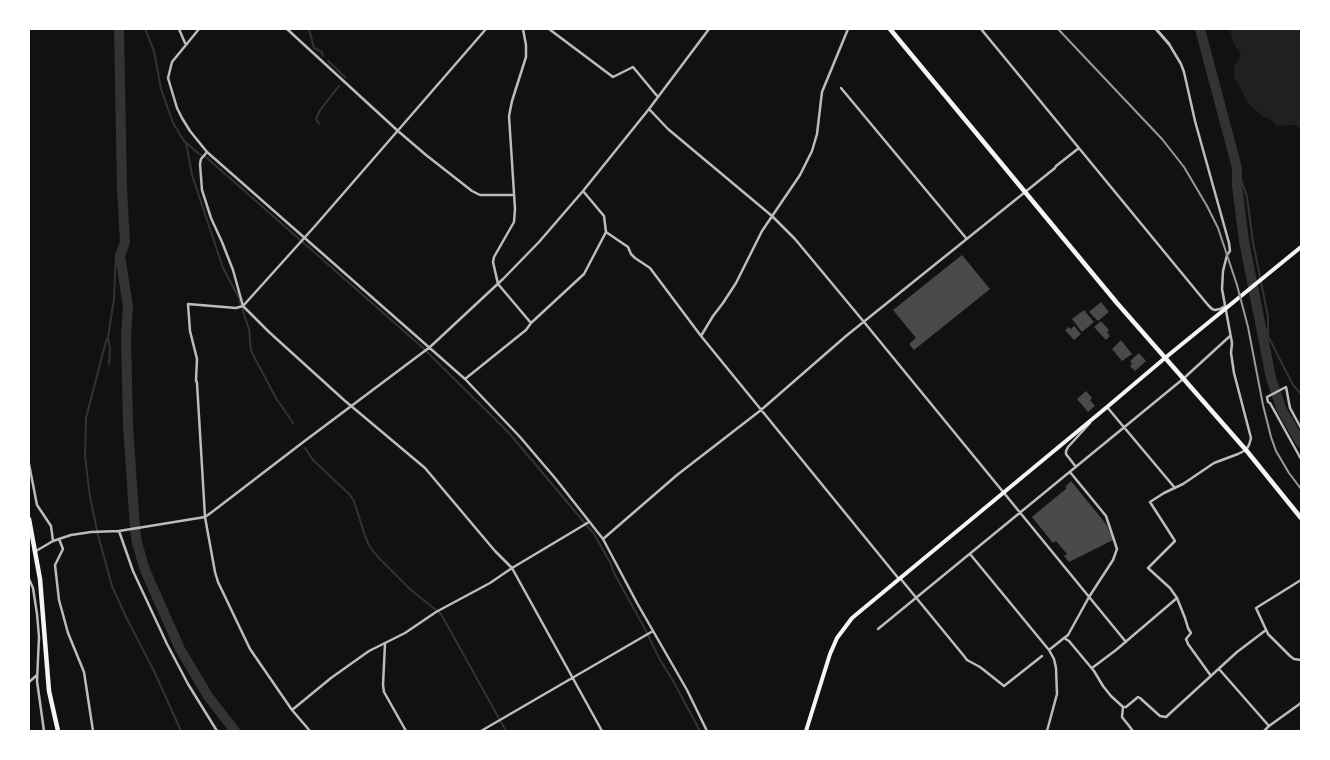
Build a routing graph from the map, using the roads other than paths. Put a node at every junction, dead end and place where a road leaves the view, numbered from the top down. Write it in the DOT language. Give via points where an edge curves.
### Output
graph roads {
  1 [pos="178,29"];
  2 [pos="198,29"];
  3 [pos="287,29"];
  4 [pos="486,29"];
  5 [pos="523,29"];
  6 [pos="549,29"];
  7 [pos="709,29"];
  8 [pos="848,29"];
  9 [pos="890,29"];
  10 [pos="981,29"];
  11 [pos="1156,29"];
  12 [pos="186,44"];
  13 [pos="1169,44"];
  14 [pos="840,88"];
  15 [pos="658,97"];
  16 [pos="649,109"];
  17 [pos="398,130"];
  18 [pos="1079,148"];
  19 [pos="206,152"];
  20 [pos="583,191"];
  21 [pos="1024,193"];
  22 [pos="514,195"];
  23 [pos="772,216"];
  24 [pos="606,232"];
  25 [pos="304,238"];
  26 [pos="966,238"];
  27 [pos="1301,247"];
  28 [pos="498,284"];
  29 [pos="243,306"];
  30 [pos="1225,306"];
  31 [pos="864,322"];
  32 [pos="531,323"];
  33 [pos="700,336"];
  34 [pos="1230,336"];
  35 [pos="429,348"];
  36 [pos="1165,358"];
  37 [pos="1183,378"];
  38 [pos="465,379"];
  39 [pos="352,407"];
  40 [pos="1107,407"];
  41 [pos="761,410"];
  42 [pos="1096,417"];
  43 [pos="1124,427"];
  44 [pos="1301,428"];
  45 [pos="1246,450"];
  46 [pos="1301,459"];
  47 [pos="29,464"];
  48 [pos="1076,467"];
  49 [pos="1070,472"];
  50 [pos="1175,488"];
  51 [pos="1004,492"];
  52 [pos="1021,513"];
  53 [pos="205,517"];
  54 [pos="1301,518"];
  55 [pos="29,519"];
  56 [pos="589,522"];
  57 [pos="120,530"];
  58 [pos="59,539"];
  59 [pos="603,539"];
  60 [pos="53,541"];
  61 [pos="36,551"];
  62 [pos="29,554"];
  63 [pos="970,554"];
  64 [pos="512,568"];
  65 [pos="899,578"];
  66 [pos="29,580"];
  67 [pos="1301,580"];
  68 [pos="1089,596"];
  69 [pos="916,598"];
  70 [pos="1177,598"];
  71 [pos="878,630"];
  72 [pos="1266,630"];
  73 [pos="652,632"];
  74 [pos="1064,638"];
  75 [pos="1126,642"];
  76 [pos="385,644"];
  77 [pos="1049,650"];
  78 [pos="1042,656"];
  79 [pos="1301,660"];
  80 [pos="1092,668"];
  81 [pos="1219,669"];
  82 [pos="38,674"];
  83 [pos="1211,676"];
  84 [pos="573,677"];
  85 [pos="29,682"];
  86 [pos="1301,703"];
  87 [pos="1123,707"];
  88 [pos="292,710"];
  89 [pos="1269,726"];
  90 [pos="44,731"];
  91 [pos="58,731"];
  92 [pos="93,731"];
  93 [pos="217,731"];
  94 [pos="310,731"];
  95 [pos="406,731"];
  96 [pos="481,731"];
  97 [pos="602,731"];
  98 [pos="707,731"];
  99 [pos="806,731"];
  100 [pos="1047,731"];
  101 [pos="1132,731"];
  102 [pos="1264,731"];
  1 -- 12 [label="street"];
  2 -- 12 [label="street"];
  3 -- 17 [label="street"];
  4 -- 17 [label="street"];
  5 -- 22 [label="street" via="526,57 509,116"];
  6 -- 15 [label="street" via="613,77 633,67"];
  7 -- 15 [label="street"];
  8 -- 23 [label="street" via="822,92 812,151"];
  9 -- 21 [label="highway"];
  10 -- 18 [label="street"];
  11 -- 13 [label="street"];
  12 -- 19 [label="street" via="172,62 168,78 182,118"];
  13 -- 30 [label="street" via="1184,72 1229,243 1230,251 1222,271"];
  14 -- 26 [label="street"];
  15 -- 16 [label="street"];
  16 -- 20 [label="street"];
  16 -- 23 [label="street" via="668,129"];
  17 -- 22 [label="street" via="472,191 480,195"];
  17 -- 25 [label="street"];
  18 -- 21 [label="street"];
  18 -- 30 [label="street" via="1208,305 1215,310"];
  19 -- 25 [label="street"];
  19 -- 29 [label="street" via="200,164 202,190 234,270"];
  20 -- 24 [label="street" via="604,216"];
  20 -- 28 [label="street"];
  21 -- 26 [label="street"];
  21 -- 36 [label="highway"];
  22 -- 28 [label="street" via="514,222 493,262"];
  23 -- 31 [label="street"];
  23 -- 33 [label="street" via="736,283"];
  24 -- 32 [label="street" via="584,274"];
  24 -- 33 [label="street" via="650,268"];
  25 -- 29 [label="street"];
  25 -- 35 [label="street"];
  26 -- 31 [label="street"];
  27 -- 36 [label="main road"];
  28 -- 32 [label="street"];
  28 -- 35 [label="street"];
  29 -- 39 [label="street"];
  29 -- 53 [label="street" via="188,304 197,359"];
  30 -- 34 [label="street"];
  31 -- 41 [label="street"];
  31 -- 51 [label="street"];
  32 -- 38 [label="street"];
  33 -- 41 [label="street"];
  34 -- 37 [label="street"];
  34 -- 45 [label="street" via="1234,373 1251,438"];
  35 -- 38 [label="street"];
  35 -- 39 [label="street"];
  36 -- 37 [label="highway"];
  36 -- 40 [label="main road"];
  37 -- 43 [label="street"];
  37 -- 45 [label="highway"];
  38 -- 56 [label="street" via="520,437"];
  39 -- 53 [label="street"];
  39 -- 64 [label="street" via="425,468"];
  40 -- 42 [label="main road"];
  40 -- 43 [label="street"];
  41 -- 59 [label="street" via="677,474"];
  41 -- 65 [label="street"];
  42 -- 48 [label="street" via="1066,451"];
  42 -- 51 [label="main road"];
  43 -- 48 [label="street"];
  43 -- 50 [label="street"];
  44 -- 46 [label="street" via="1290,408 1286,387 1268,396 1266,399"];
  45 -- 50 [label="street" via="1214,463"];
  45 -- 54 [label="highway"];
  47 -- 60 [label="street" via="37,505 51,526"];
  48 -- 49 [label="street"];
  49 -- 52 [label="street"];
  49 -- 68 [label="street" via="1106,516 1117,549"];
  50 -- 70 [label="street" via="1150,502 1175,541 1148,568"];
  51 -- 52 [label="street"];
  51 -- 65 [label="main road"];
  52 -- 63 [label="street"];
  52 -- 68 [label="street"];
  53 -- 57 [label="street"];
  53 -- 88 [label="street" via="218,582 250,649"];
  55 -- 61 [label="highway"];
  56 -- 59 [label="street"];
  56 -- 64 [label="street"];
  57 -- 58 [label="street"];
  57 -- 93 [label="street" via="133,571 167,644"];
  58 -- 60 [label="street"];
  58 -- 92 [label="street" via="63,549 55,564 59,600 84,672"];
  59 -- 73 [label="street"];
  60 -- 61 [label="street"];
  61 -- 62 [label="street"];
  61 -- 91 [label="highway" via="49,691"];
  63 -- 69 [label="street"];
  63 -- 77 [label="street"];
  64 -- 76 [label="street"];
  64 -- 84 [label="street"];
  65 -- 69 [label="street"];
  65 -- 99 [label="main road" via="852,618 837,638"];
  66 -- 82 [label="street" via="34,588 37,614"];
  67 -- 72 [label="street" via="1256,608"];
  68 -- 74 [label="street"];
  68 -- 75 [label="street"];
  69 -- 71 [label="street"];
  69 -- 78 [label="street" via="967,660 1004,686"];
  70 -- 75 [label="street"];
  70 -- 83 [label="street" via="1191,633 1186,639 1188,644"];
  72 -- 79 [label="street" via="1290,656"];
  72 -- 81 [label="street"];
  73 -- 84 [label="street"];
  73 -- 98 [label="street"];
  74 -- 77 [label="street"];
  74 -- 80 [label="street"];
  75 -- 80 [label="street"];
  76 -- 88 [label="street" via="331,678"];
  76 -- 95 [label="street" via="384,692"];
  77 -- 100 [label="street" via="1056,664 1057,694"];
  80 -- 87 [label="street" via="1102,686"];
  81 -- 83 [label="street"];
  81 -- 89 [label="street"];
  82 -- 85 [label="street"];
  82 -- 90 [label="street"];
  83 -- 87 [label="street" via="1166,717 1160,716 1138,697"];
  84 -- 96 [label="street"];
  84 -- 97 [label="street"];
  86 -- 89 [label="street"];
  87 -- 101 [label="street" via="1122,718"];
  88 -- 94 [label="street"];
  89 -- 102 [label="street"];
}
